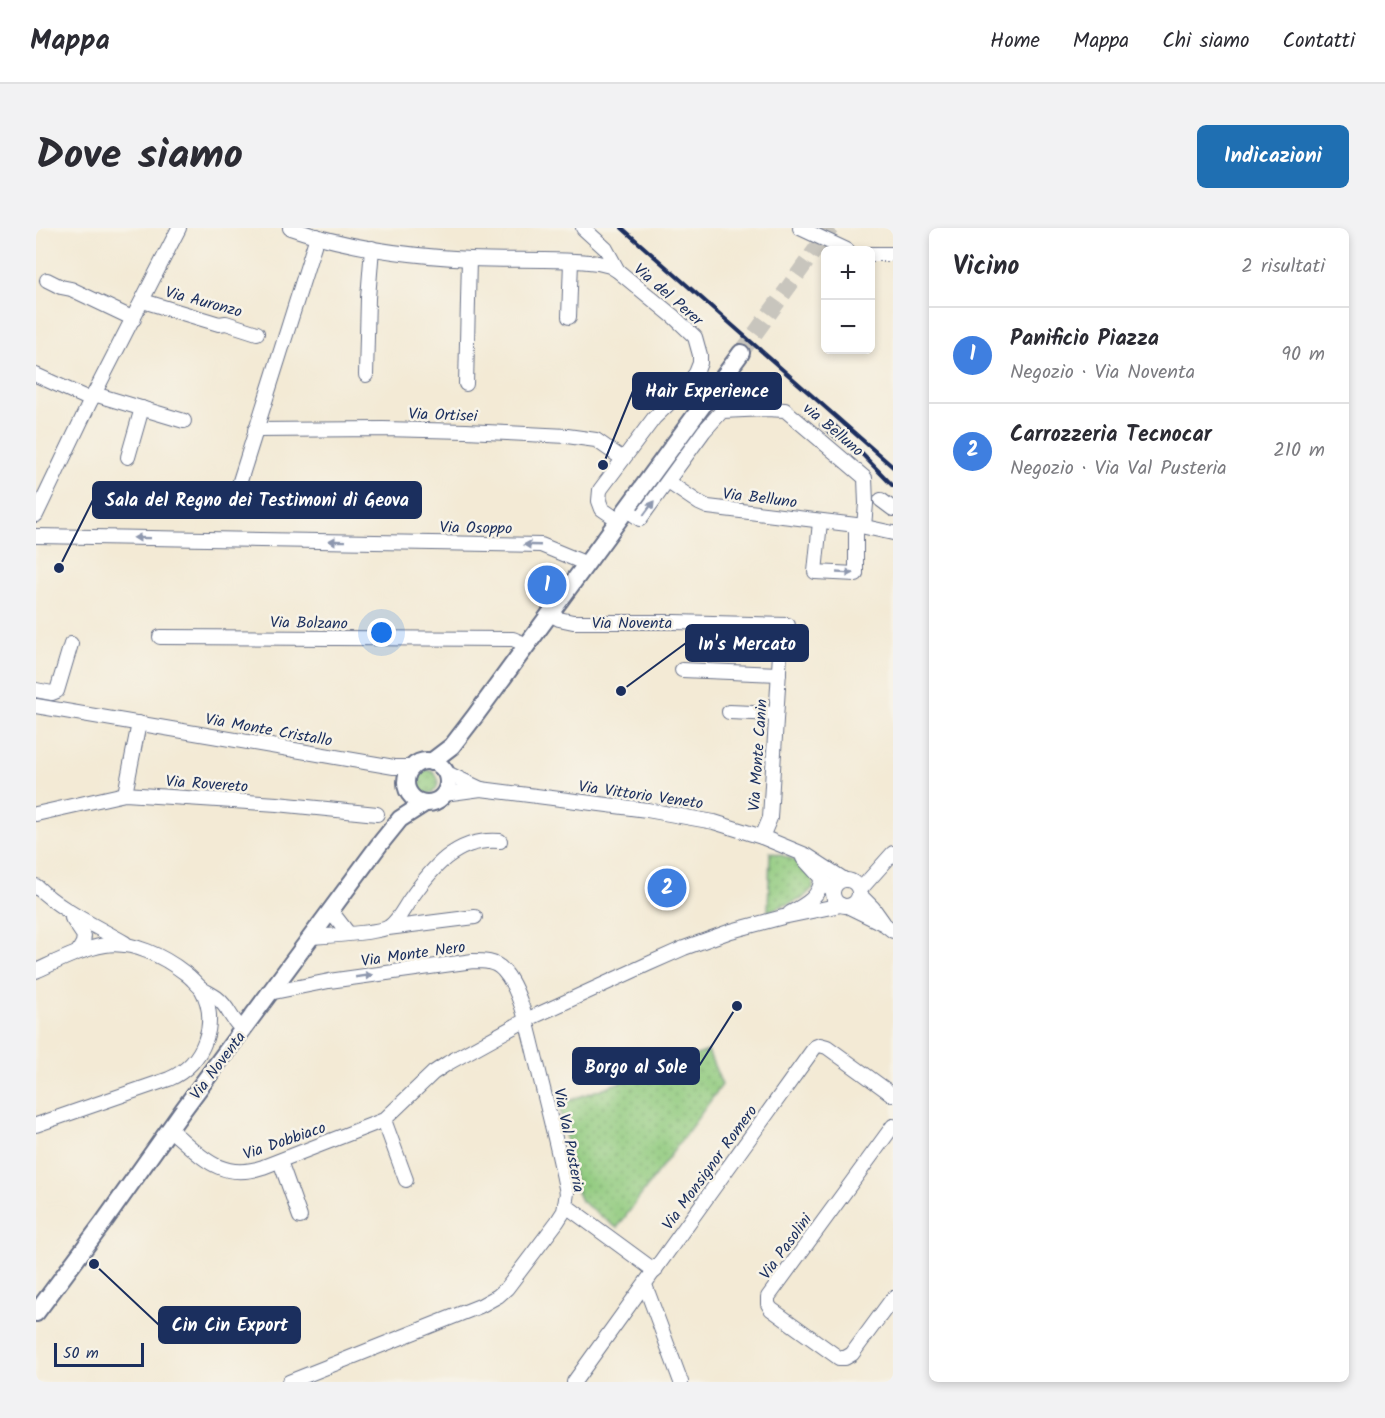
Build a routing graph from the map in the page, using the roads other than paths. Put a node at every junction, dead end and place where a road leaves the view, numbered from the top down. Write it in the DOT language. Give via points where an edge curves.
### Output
graph roads {
  1 [pos="179,228"];
  2 [pos="290,228"];
  3 [pos="583,228"];
  4 [pos="800,228"];
  5 [pos="317,236"];
  6 [pos="838,246"];
  7 [pos="372,248"];
  8 [pos="875,254"];
  9 [pos="893,254"];
  10 [pos="469,259"];
  11 [pos="571,261"];
  12 [pos="618,271"];
  13 [pos="47,280"];
  14 [pos="143,301"];
  15 [pos="569,317"];
  16 [pos="134,319"];
  17 [pos="257,333"];
  18 [pos="741,353"];
  19 [pos="36,375"];
  20 [pos="366,375"];
  21 [pos="466,384"];
  22 [pos="93,397"];
  23 [pos="142,408"];
  24 [pos="184,421"];
  25 [pos="255,430"];
  26 [pos="128,457"];
  27 [pos="623,459"];
  28 [pos="36,479"];
  29 [pos="240,481"];
  30 [pos="668,482"];
  31 [pos="49,486"];
  32 [pos="881,501"];
  33 [pos="893,509"];
  34 [pos="622,514"];
  35 [pos="36,515"];
  36 [pos="820,522"];
  37 [pos="860,525"];
  38 [pos="893,533"];
  39 [pos="36,536"];
  40 [pos="587,564"];
  41 [pos="550,614"];
  42 [pos="788,625"];
  43 [pos="160,637"];
  44 [pos="71,644"];
  45 [pos="527,645"];
  46 [pos="780,654"];
  47 [pos="682,670"];
  48 [pos="779,674"];
  49 [pos="36,690"];
  50 [pos="36,706"];
  51 [pos="729,712"];
  52 [pos="776,714"];
  53 [pos="139,723"];
  54 [pos="440,768"];
  55 [pos="410,780"];
  56 [pos="481,789"];
  57 [pos="125,794"];
  58 [pos="444,794"];
  59 [pos="425,803"];
  60 [pos="36,814"];
  61 [pos="377,814"];
  62 [pos="400,819"];
  63 [pos="762,837"];
  64 [pos="500,841"];
  65 [pos="792,849"];
  66 [pos="893,853"];
  67 [pos="821,877"];
  68 [pos="36,886"];
  69 [pos="853,886"];
  70 [pos="833,891"];
  71 [pos="844,905"];
  72 [pos="60,906"];
  73 [pos="331,911"];
  74 [pos="475,917"];
  75 [pos="783,917"];
  76 [pos="388,928"];
  77 [pos="888,928"];
  78 [pos="348,933"];
  79 [pos="311,937"];
  80 [pos="130,946"];
  81 [pos="78,952"];
  82 [pos="36,971"];
  83 [pos="286,972"];
  84 [pos="306,986"];
  85 [pos="201,988"];
  86 [pos="270,993"];
  87 [pos="526,1020"];
  88 [pos="238,1026"];
  89 [pos="208,1030"];
  90 [pos="195,1059"];
  91 [pos="212,1072"];
  92 [pos="893,1095"];
  93 [pos="384,1120"];
  94 [pos="36,1125"];
  95 [pos="893,1126"];
  96 [pos="169,1129"];
  97 [pos="280,1161"];
  98 [pos="406,1180"];
  99 [pos="565,1205"];
  100 [pos="300,1217"];
  101 [pos="655,1271"];
  102 [pos="645,1285"];
  103 [pos="893,1298"];
  104 [pos="36,1313"];
  105 [pos="289,1382"];
  106 [pos="574,1382"];
  107 [pos="681,1382"];
  1 -- 14 [label="street, Via Auronzo"];
  2 -- 5 [label="street, Via del Perer"];
  3 -- 12 [label="street, Via del Perer" via="606,249"];
  4 -- 6 [label="street"];
  5 -- 7 [label="street, Via del Perer"];
  5 -- 25 [label="street"];
  7 -- 10 [label="street, Via del Perer"];
  7 -- 20 [label="street"];
  8 -- 9 [label="street"];
  10 -- 11 [label="street, Via del Perer"];
  10 -- 21 [label="street"];
  11 -- 12 [label="street, Via del Perer" via="598,263"];
  11 -- 15 [label="street"];
  12 -- 27 [label="street, Via del Perer" via="695,337 700,355 696,373"];
  13 -- 16 [label="street"];
  14 -- 16 [label="street, Via Auronzo"];
  14 -- 17 [label="street, Via Auronzo"];
  16 -- 22 [label="street, Via Auronzo"];
  18 -- 34 [label="street"];
  19 -- 22 [label="street"];
  22 -- 23 [label="street"];
  22 -- 31 [label="street, Via Auronzo"];
  23 -- 24 [label="street"];
  23 -- 26 [label="street"];
  25 -- 27 [label="street, Via Ortisei" via="407,429 567,436 596,440"];
  25 -- 29 [label="street"];
  27 -- 34 [label="street, Via del Perer" via="600,490 598,501 602,509"];
  28 -- 31 [label="street"];
  34 -- 30 [label="street, one-way" via="640,519"];
  30 -- 36 [label="street, Via Belluno" via="708,507"];
  30 -- 37 [label="street, via Belluno" via="722,411 785,410 866,478 866,504"];
  31 -- 35 [label="street, Via Auronzo"];
  32 -- 33 [label="street"];
  34 -- 40 [label="street"];
  36 -- 37 [label="street, Via Belluno"];
  36 -- 37 [label="street, one-way" via="815,572 856,574"];
  37 -- 38 [label="street, Via Belluno"];
  40 -- 39 [label="street, Via Osoppo, one-way" via="542,545"];
  40 -- 41 [label="street"];
  41 -- 42 [label="street, Via Noventa" via="573,622"];
  41 -- 45 [label="street"];
  43 -- 45 [label="street, Via Bolzano" via="513,639"];
  44 -- 49 [label="street" via="57,691"];
  45 -- 54 [label="street"];
  46 -- 48 [label="street, Via Monte Canin"];
  47 -- 48 [label="street"];
  48 -- 52 [label="street, Via Monte Canin"];
  50 -- 53 [label="street, Via Monte Cristallo"];
  51 -- 52 [label="street"];
  52 -- 63 [label="street, Via Monte Canin" via="770,818"];
  53 -- 55 [label="street, Via Monte Cristallo" via="394,767"];
  53 -- 57 [label="street"];
  54 -- 55 [label="street" via="420,762"];
  54 -- 56 [label="street, Via Vittorio Veneto"];
  54 -- 58 [label="street" via="448,783"];
  55 -- 59 [label="street" via="416,800"];
  55 -- 62 [label="street, Via Noventa"];
  56 -- 58 [label="street, Via Vittorio Veneto"];
  56 -- 63 [label="street, Via Vittorio Veneto" via="692,818"];
  57 -- 60 [label="street, Via Rovereto"];
  57 -- 61 [label="street, Via Rovereto"];
  58 -- 59 [label="street"];
  59 -- 62 [label="street, Via Noventa"];
  62 -- 73 [label="street, Via Noventa"];
  63 -- 65 [label="street, Via Vittorio Veneto"];
  64 -- 76 [label="street" via="477,843 443,859"];
  65 -- 67 [label="street, Via Vittorio Veneto"];
  65 -- 69 [label="street, Via Vittorio Veneto" via="825,865"];
  66 -- 69 [label="street"];
  67 -- 70 [label="street, Via Vittorio Veneto"];
  67 -- 75 [label="street" via="816,895"];
  68 -- 72 [label="street"];
  69 -- 70 [label="street" via="837,883"];
  69 -- 71 [label="street" via="856,901"];
  69 -- 77 [label="street, Via Vittorio Veneto"];
  70 -- 71 [label="street, Via Vittorio Veneto" via="835,899"];
  71 -- 75 [label="street"];
  71 -- 77 [label="street, Via Vittorio Veneto"];
  72 -- 80 [label="street"];
  72 -- 81 [label="street" via="84,936"];
  73 -- 78 [label="street"];
  73 -- 79 [label="street, Via Noventa"];
  74 -- 76 [label="street"];
  75 -- 87 [label="street" via="684,948"];
  76 -- 78 [label="street"];
  78 -- 79 [label="street"];
  79 -- 83 [label="street, Via Noventa"];
  80 -- 81 [label="street" via="107,945"];
  80 -- 85 [label="street" via="170,962"];
  81 -- 82 [label="street"];
  83 -- 84 [label="street"];
  83 -- 86 [label="street, Via Noventa"];
  84 -- 86 [label="street, Via Monte Nero"];
  84 -- 87 [label="street, Via Monte Nero, one-way" via="485,961 503,970"];
  85 -- 88 [label="street" via="222,1003"];
  85 -- 89 [label="street" via="208,1006"];
  86 -- 88 [label="street, Via Noventa"];
  87 -- 93 [label="street, Via Dobbiaco" via="433,1073"];
  87 -- 99 [label="street, Via Val Pusteria" via="567,1193"];
  88 -- 89 [label="street"];
  88 -- 91 [label="street, Via Noventa"];
  89 -- 90 [label="street"];
  90 -- 91 [label="street"];
  90 -- 94 [label="street" via="182,1074"];
  91 -- 96 [label="street, Via Noventa"];
  92 -- 101 [label="street, Via Monsignor Romero" via="827,1047 814,1047"];
  93 -- 97 [label="street, Via Dobbiaco"];
  93 -- 98 [label="street"];
  95 -- 103 [label="street, Via Pasolini" via="768,1297 768,1304 839,1358 845,1358"];
  96 -- 97 [label="street, Via Dobbiaco" via="225,1170 243,1173"];
  96 -- 104 [label="street, Via Noventa"];
  97 -- 100 [label="street"];
  99 -- 101 [label="street"];
  99 -- 105 [label="street, Via Val Pusteria" via="557,1222 498,1296"];
  101 -- 102 [label="street, Via Monsignor Romero"];
  102 -- 106 [label="street, Via Monsignor Romero"];
  102 -- 107 [label="street"];
}
